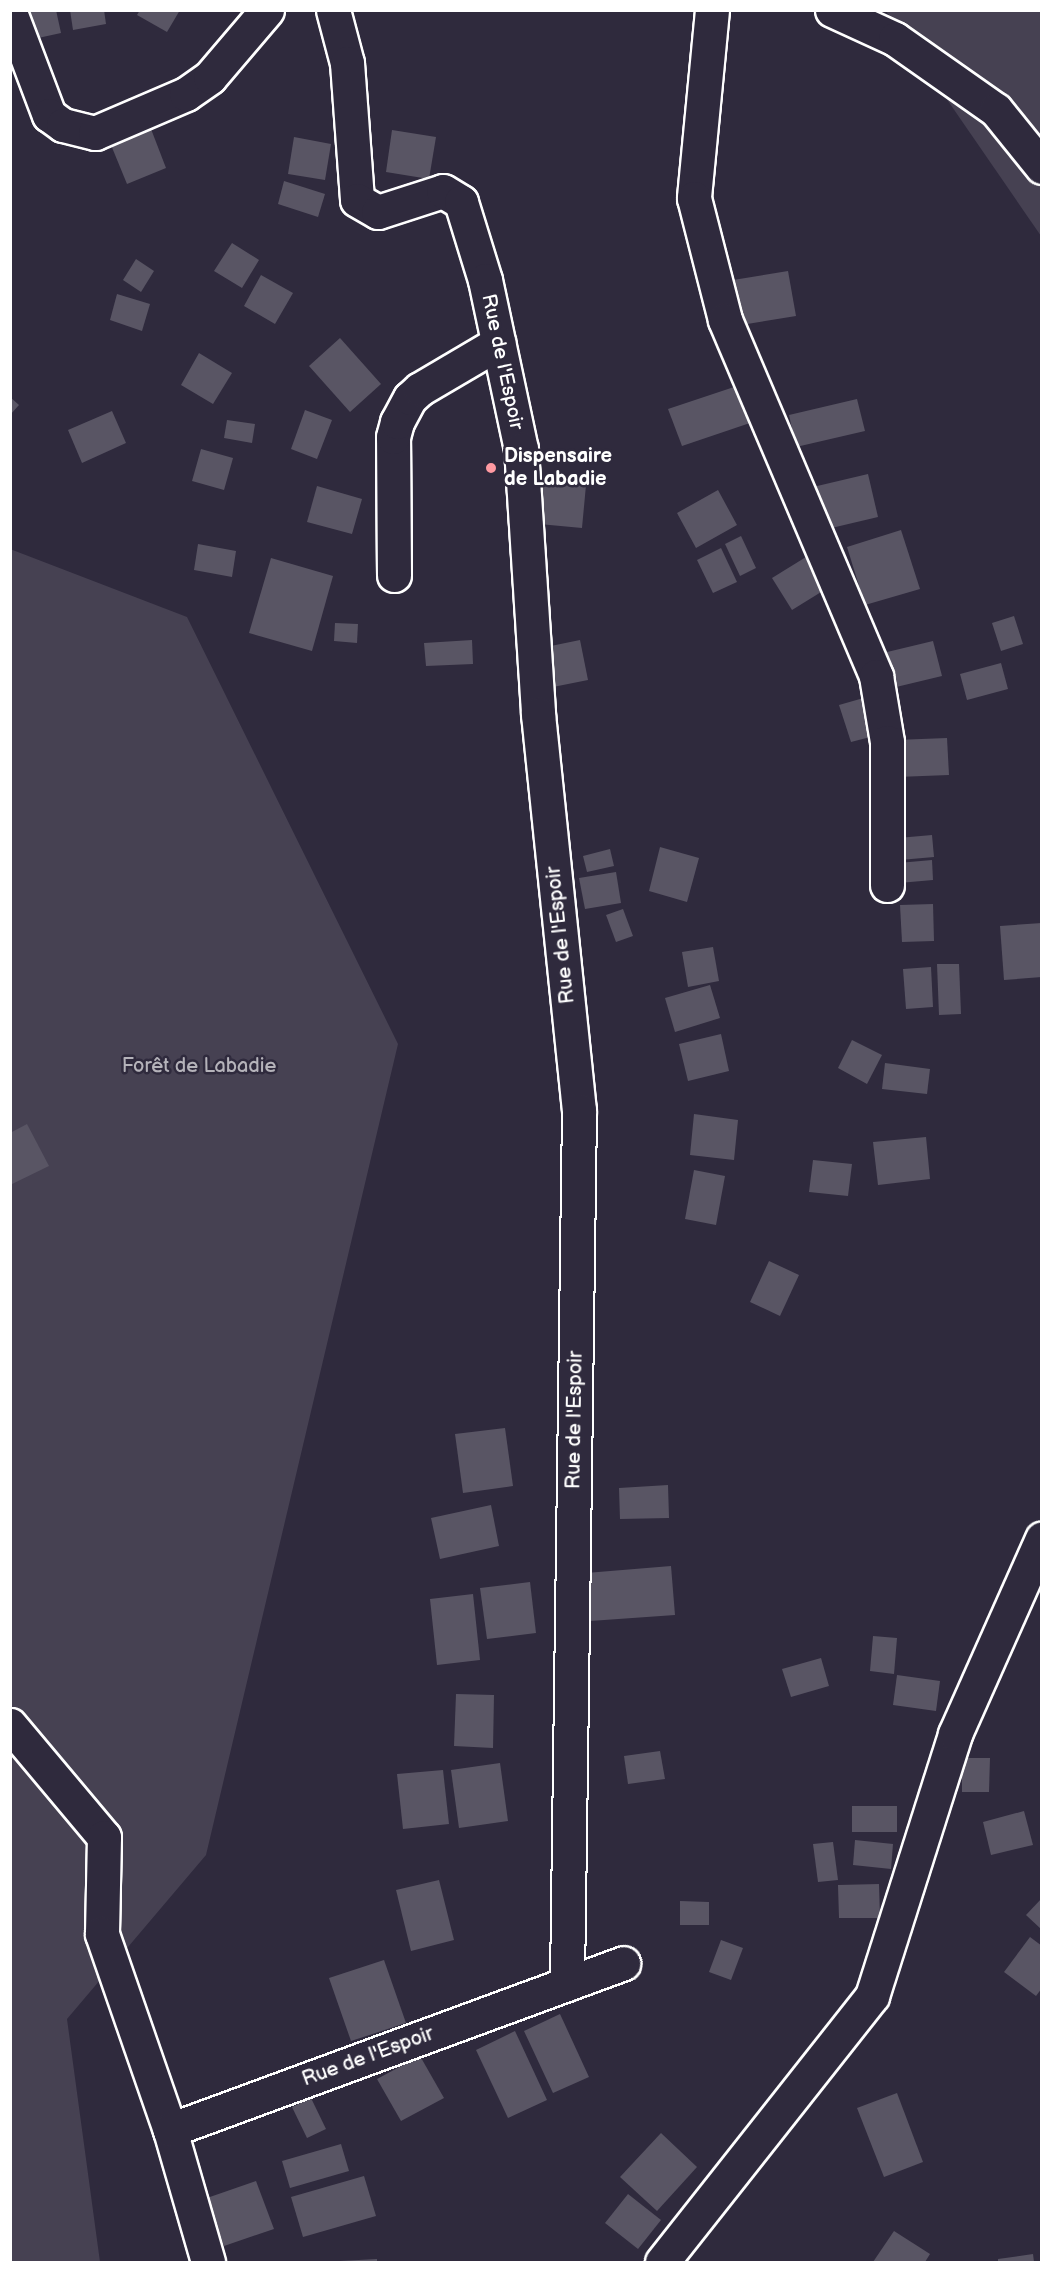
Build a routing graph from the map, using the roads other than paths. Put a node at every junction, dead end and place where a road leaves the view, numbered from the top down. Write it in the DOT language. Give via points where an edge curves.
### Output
graph roads {
  1 [pos="267,10"];
  2 [pos="333,10"];
  3 [pos="712,10"];
  4 [pos="832,10"];
  5 [pos="10,12"];
  6 [pos="1041,167"];
  7 [pos="498,343"];
  8 [pos="394,574"];
  9 [pos="887,885"];
  10 [pos="1041,1539"];
  11 [pos="10,1725"];
  12 [pos="623,1963"];
  13 [pos="567,1984"];
  14 [pos="170,2130"];
  15 [pos="208,2262"];
  16 [pos="662,2262"];
  1 -- 5 [label="street" via="210,77 186,94 95,133 63,125 49,115"];
  2 -- 7 [label="street, Rue de l'Espoir" via="347,63 357,200 378,212 437,191 461,202 485,280"];
  3 -- 9 [label="street" via="694,198 725,320 876,676 887,742"];
  4 -- 6 [label="street" via="895,39 996,110"];
  7 -- 8 [label="street" via="420,389 410,398 397,422 393,437"];
  7 -- 13 [label="street, Rue de l'Espoir" via="521,449 538,714 579,1110"];
  10 -- 16 [label="street" via="955,1734 872,1996"];
  11 -- 14 [label="street" via="104,1837 102,1934"];
  12 -- 13 [label="street, Rue de l'Espoir"];
  13 -- 14 [label="street, Rue de l'Espoir"];
  14 -- 15 [label="street"];
}
